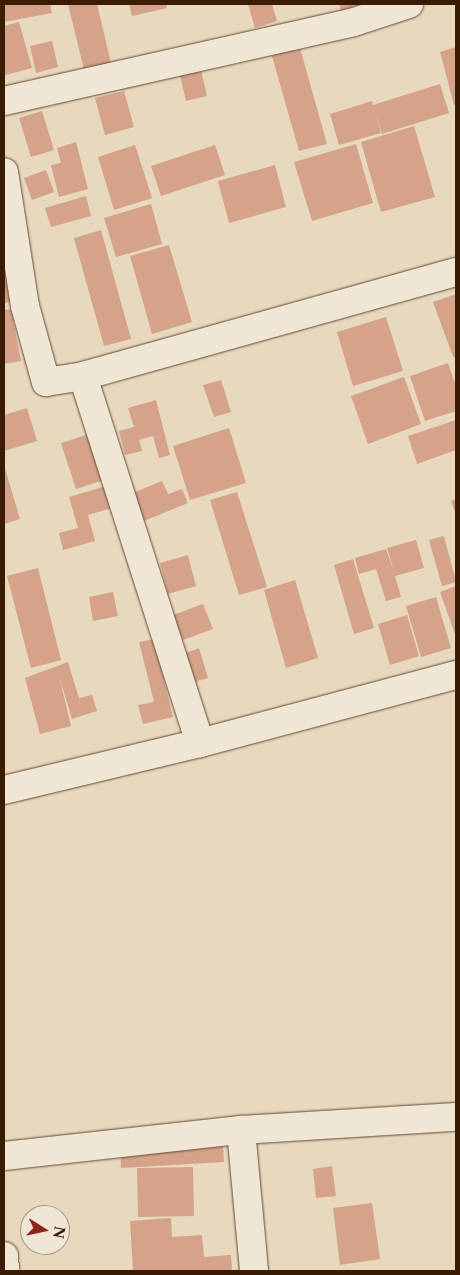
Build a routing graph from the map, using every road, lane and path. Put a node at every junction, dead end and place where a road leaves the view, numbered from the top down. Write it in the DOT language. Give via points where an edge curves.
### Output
graph roads {
  1 [pos="409,4"];
  2 [pos="4,101"];
  3 [pos="4,172"];
  4 [pos="456,272"];
  5 [pos="83,376"];
  6 [pos="456,675"];
  7 [pos="200,744"];
  8 [pos="4,790"];
  9 [pos="456,1117"];
  10 [pos="240,1130"];
  11 [pos="4,1156"];
  12 [pos="4,1256"];
  13 [pos="5,1271"];
  14 [pos="254,1271"];
  1 -- 2 [label="street" via="354,22"];
  3 -- 5 [label="street" via="25,306 46,382"];
  4 -- 5 [label="street"];
  5 -- 7 [label="street"];
  6 -- 7 [label="street"];
  7 -- 8 [label="street"];
  9 -- 10 [label="street"];
  10 -- 11 [label="street"];
  10 -- 14 [label="street"];
  12 -- 13 [label="street"];
}
